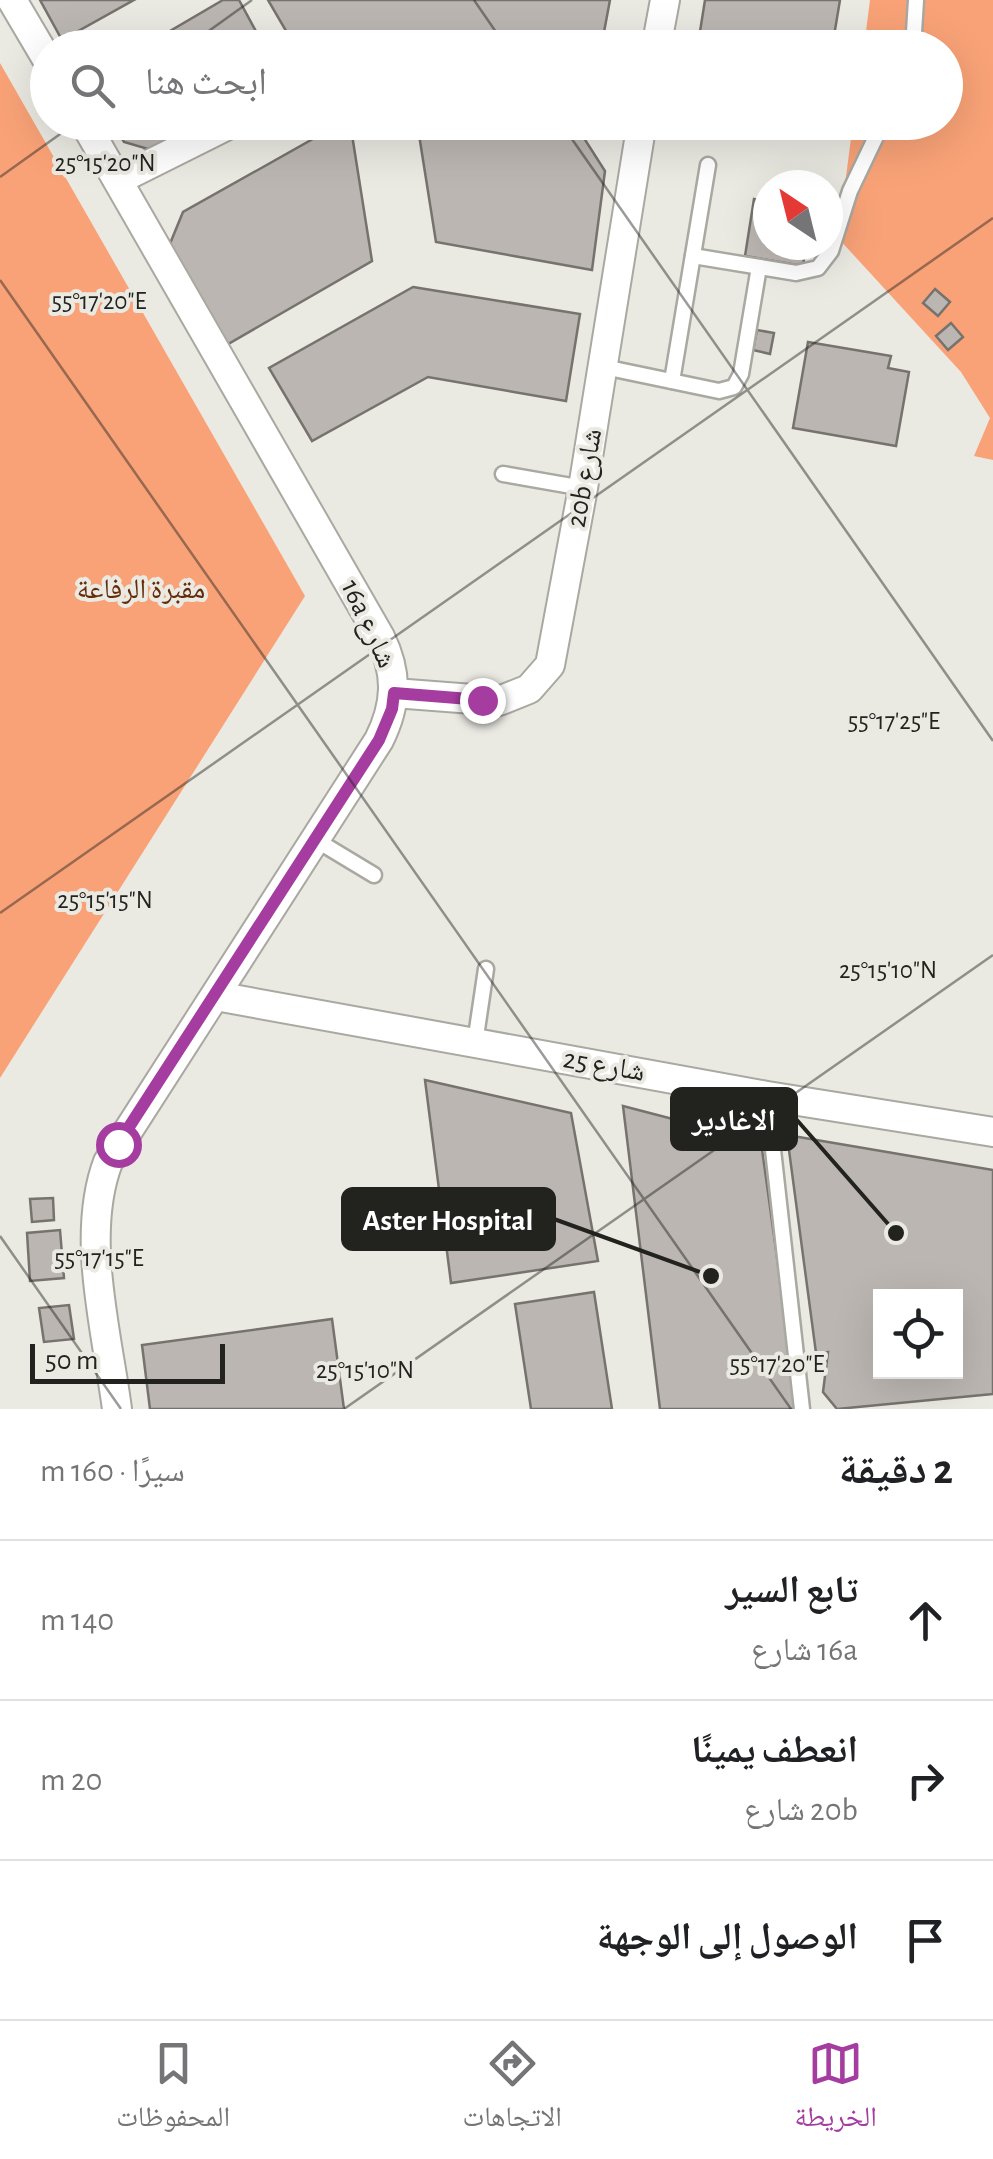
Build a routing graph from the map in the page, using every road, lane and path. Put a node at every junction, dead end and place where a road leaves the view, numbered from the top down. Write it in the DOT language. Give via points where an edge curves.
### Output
graph roads {
  1 [pos="12,0"];
  2 [pos="666,0"];
  3 [pos="916,0"];
  4 [pos="30,30"];
  5 [pos="660,30"];
  6 [pos="914,30"];
  7 [pos="95,140"];
  8 [pos="197,140"];
  9 [pos="639,140"];
  10 [pos="874,140"];
  11 [pos="708,165"];
  12 [pos="123,188"];
  13 [pos="693,256"];
  14 [pos="760,268"];
  15 [pos="604,367"];
  16 [pos="672,382"];
  17 [pos="502,474"];
  18 [pos="583,488"];
  19 [pos="394,693"];
  20 [pos="316,840"];
  21 [pos="374,875"];
  22 [pos="486,969"];
  23 [pos="216,996"];
  24 [pos="475,1043"];
  25 [pos="767,1096"];
  26 [pos="993,1132"];
  27 [pos="117,1409"];
  28 [pos="802,1409"];
  1 -- 4 [label="street"];
  2 -- 5 [label="street"];
  3 -- 6 [label="lane"];
  7 -- 12 [label="street, 16a شارع"];
  8 -- 12 [label="street"];
  9 -- 15 [label="street, 20b شارع"];
  10 -- 14 [label="lane" via="826,260 808,272"];
  11 -- 13 [label="lane"];
  12 -- 19 [label="street, 16a شارع" via="380,637"];
  13 -- 14 [label="lane"];
  13 -- 16 [label="lane"];
  14 -- 16 [label="lane" via="734,387 720,392"];
  15 -- 16 [label="lane"];
  15 -- 18 [label="street, 20b شارع"];
  17 -- 18 [label="lane"];
  18 -- 19 [label="street, 20b شارع" via="555,649 541,678 499,701"];
  19 -- 20 [label="street, 16a شارع" via="379,740"];
  20 -- 21 [label="lane"];
  20 -- 23 [label="street, 16a شارع"];
  22 -- 24 [label="lane"];
  23 -- 24 [label="street, شارع 25"];
  23 -- 27 [label="street, 16a شارع" via="118,1144 96,1200 94,1240"];
  24 -- 25 [label="street, شارع 25"];
  25 -- 26 [label="street, شارع 25"];
  25 -- 28 [label="lane"];
}
